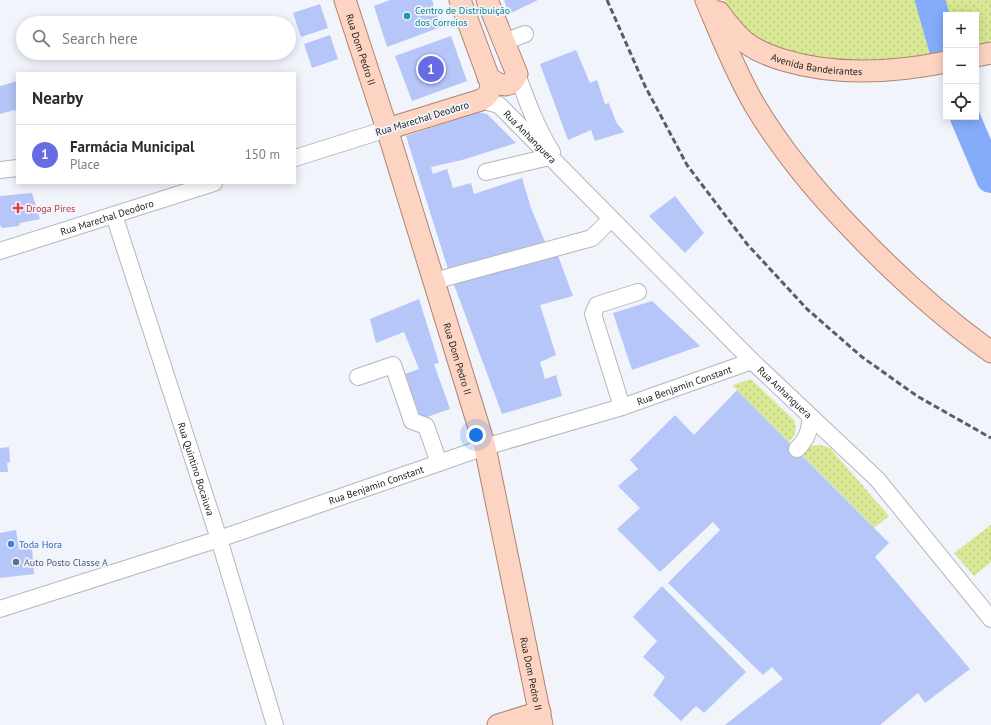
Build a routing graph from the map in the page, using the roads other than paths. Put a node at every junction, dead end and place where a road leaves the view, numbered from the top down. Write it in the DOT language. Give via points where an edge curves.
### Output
graph roads {
  1 [pos="345,0"];
  2 [pos="460,0"];
  3 [pos="487,0"];
  4 [pos="706,0"];
  5 [pos="711,0"];
  6 [pos="525,34"];
  7 [pos="504,42"];
  8 [pos="991,53"];
  9 [pos="979,55"];
  10 [pos="943,63"];
  11 [pos="517,74"];
  12 [pos="488,77"];
  13 [pos="481,100"];
  14 [pos="388,128"];
  15 [pos="549,156"];
  16 [pos="296,158"];
  17 [pos="16,168"];
  18 [pos="0,170"];
  19 [pos="486,172"];
  20 [pos="568,175"];
  21 [pos="211,184"];
  22 [pos="114,214"];
  23 [pos="611,219"];
  24 [pos="0,251"];
  25 [pos="434,281"];
  26 [pos="638,292"];
  27 [pos="991,352"];
  28 [pos="752,361"];
  29 [pos="358,377"];
  30 [pos="622,407"];
  31 [pos="811,417"];
  32 [pos="832,437"];
  33 [pos="485,447"];
  34 [pos="439,463"];
  35 [pos="219,539"];
  36 [pos="0,609"];
  37 [pos="991,619"];
  38 [pos="541,719"];
  39 [pos="275,725"];
  40 [pos="498,725"];
  1 -- 14 [label="main road, Rua Dom Pedro II"];
  2 -- 12 [label="main road"];
  3 -- 7 [label="main road, Rua Anhanguera"];
  4 -- 27 [label="main road" via="754,104 803,176 887,266 924,300"];
  5 -- 10 [label="main road, Avenida Bandeirantes" via="725,21 745,42 770,56 803,66 870,72"];
  6 -- 7 [label="street"];
  7 -- 11 [label="main road, Rua Anhanguera"];
  8 -- 9 [label="main road"];
  11 -- 12 [label="main road" via="509,84 501,86"];
  11 -- 20 [label="street, Rua Anhanguera" via="547,144"];
  12 -- 13 [label="main road" via="491,84 488,97"];
  13 -- 14 [label="main road, Rua Marechal Deodoro"];
  13 -- 15 [label="street, Rua Anhanguera" via="499,106"];
  14 -- 16 [label="street, Rua Marechal Deodoro"];
  14 -- 25 [label="main road, Rua Dom Pedro II"];
  15 -- 19 [label="street"];
  15 -- 20 [label="street, Rua Anhanguera"];
  17 -- 18 [label="street"];
  20 -- 23 [label="street, Rua Anhanguera"];
  21 -- 22 [label="street, Rua Marechal Deodoro"];
  22 -- 24 [label="street, Rua Marechal Deodoro"];
  22 -- 35 [label="street, Rua Quintino Bocaiuva"];
  23 -- 25 [label="street" via="592,238"];
  23 -- 28 [label="street, Rua Anhanguera"];
  25 -- 33 [label="main road, Rua Dom Pedro II"];
  26 -- 30 [label="street" via="597,305 593,314"];
  28 -- 30 [label="street, Rua Benjamin Constant"];
  28 -- 31 [label="street, Rua Anhanguera"];
  29 -- 34 [label="street" via="393,365 412,421 426,426"];
  30 -- 33 [label="street, Rua Benjamin Constant"];
  31 -- 32 [label="street, Rua Anhanguera"];
  31 -- 32 [label="street" via="808,433 799,446 821,436"];
  32 -- 37 [label="street, Rua Anhanguera" via="877,479"];
  33 -- 34 [label="street, Rua Benjamin Constant"];
  33 -- 38 [label="main road, Rua Dom Pedro II"];
  34 -- 35 [label="street, Rua Benjamin Constant"];
  35 -- 36 [label="street, Rua Benjamin Constant"];
  35 -- 39 [label="street, Rua Quintino Bocaiuva"];
  38 -- 40 [label="main road"];
}
